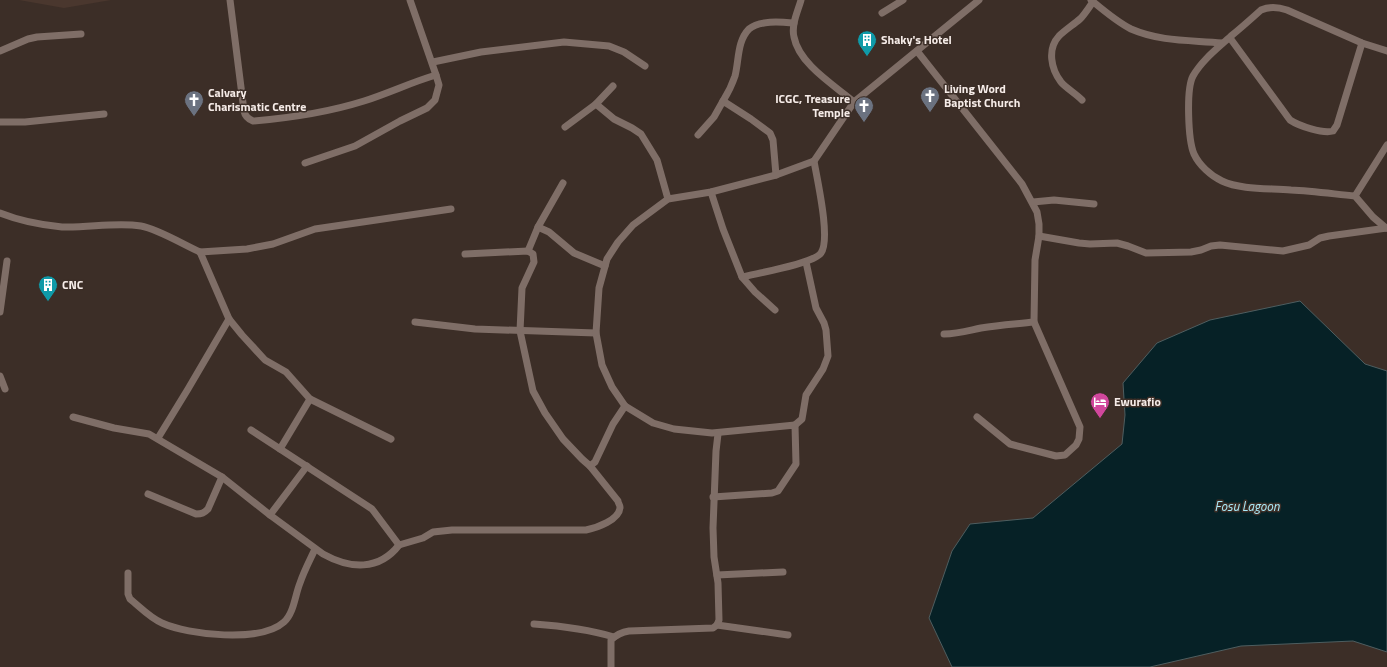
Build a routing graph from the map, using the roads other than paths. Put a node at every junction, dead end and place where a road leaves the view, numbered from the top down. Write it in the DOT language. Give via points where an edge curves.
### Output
graph roads {
  1 [pos="230,0"];
  2 [pos="410,0"];
  3 [pos="801,0"];
  4 [pos="903,0"];
  5 [pos="979,0"];
  6 [pos="1092,1"];
  7 [pos="882,13"];
  8 [pos="794,23"];
  9 [pos="82,34"];
  10 [pos="1230,38"];
  11 [pos="1222,43"];
  12 [pos="1362,43"];
  13 [pos="0,51"];
  14 [pos="917,51"];
  15 [pos="1387,51"];
  16 [pos="432,62"];
  17 [pos="646,66"];
  18 [pos="436,75"];
  19 [pos="613,86"];
  20 [pos="1082,100"];
  21 [pos="723,101"];
  22 [pos="854,102"];
  23 [pos="596,104"];
  24 [pos="104,114"];
  25 [pos="0,122"];
  26 [pos="566,127"];
  27 [pos="698,135"];
  28 [pos="1387,145"];
  29 [pos="814,161"];
  30 [pos="305,163"];
  31 [pos="776,175"];
  32 [pos="563,183"];
  33 [pos="711,192"];
  34 [pos="1355,196"];
  35 [pos="668,199"];
  36 [pos="1033,202"];
  37 [pos="1094,204"];
  38 [pos="451,209"];
  39 [pos="0,213"];
  40 [pos="538,227"];
  41 [pos="1386,228"];
  42 [pos="1039,236"];
  43 [pos="528,251"];
  44 [pos="200,252"];
  45 [pos="465,254"];
  46 [pos="7,261"];
  47 [pos="806,262"];
  48 [pos="605,266"];
  49 [pos="742,277"];
  50 [pos="775,310"];
  51 [pos="0,312"];
  52 [pos="229,319"];
  53 [pos="416,322"];
  54 [pos="1034,322"];
  55 [pos="520,331"];
  56 [pos="596,332"];
  57 [pos="944,334"];
  58 [pos="0,376"];
  59 [pos="5,390"];
  60 [pos="310,399"];
  61 [pos="625,406"];
  62 [pos="73,417"];
  63 [pos="977,417"];
  64 [pos="795,425"];
  65 [pos="251,430"];
  66 [pos="718,434"];
  67 [pos="158,438"];
  68 [pos="391,439"];
  69 [pos="280,449"];
  70 [pos="307,466"];
  71 [pos="590,466"];
  72 [pos="222,477"];
  73 [pos="148,494"];
  74 [pos="713,497"];
  75 [pos="270,515"];
  76 [pos="399,545"];
  77 [pos="315,549"];
  78 [pos="784,572"];
  79 [pos="128,573"];
  80 [pos="717,575"];
  81 [pos="534,624"];
  82 [pos="717,625"];
  83 [pos="788,635"];
  84 [pos="614,637"];
  85 [pos="611,667"];
  1 -- 18 [label="street" via="244,111 245,115 253,120 331,109 363,101"];
  2 -- 16 [label="street"];
  3 -- 8 [label="street"];
  4 -- 7 [label="street"];
  5 -- 14 [label="street"];
  6 -- 11 [label="street" via="1130,28 1156,37"];
  6 -- 20 [label="street" via="1081,18 1054,42 1051,54 1052,64 1063,85"];
  8 -- 21 [label="street" via="775,22 757,25 749,30 742,42 735,74"];
  8 -- 22 [label="street" via="793,36 799,53"];
  9 -- 13 [label="street" via="37,37"];
  10 -- 11 [label="street"];
  10 -- 12 [label="street" via="1261,10 1277,7"];
  10 -- 12 [label="street" via="1290,120 1296,125 1328,133 1337,125"];
  11 -- 34 [label="street" via="1201,65 1193,77 1189,90 1189,121 1194,154 1205,170 1222,181 1236,185"];
  12 -- 15 [label="street"];
  14 -- 22 [label="street"];
  14 -- 36 [label="street" via="1022,184"];
  16 -- 17 [label="street" via="481,52 564,42 609,46"];
  16 -- 18 [label="street"];
  18 -- 30 [label="street" via="439,85 435,100 427,108 355,146"];
  19 -- 23 [label="street"];
  21 -- 27 [label="street" via="714,117"];
  21 -- 31 [label="street" via="770,133"];
  22 -- 29 [label="street"];
  23 -- 26 [label="street"];
  23 -- 35 [label="street" via="614,119 641,134 657,160"];
  24 -- 25 [label="street"];
  28 -- 34 [label="street"];
  29 -- 31 [label="street"];
  29 -- 47 [label="street" via="825,228 824,246 821,254"];
  31 -- 33 [label="street"];
  32 -- 40 [label="street"];
  33 -- 35 [label="street"];
  33 -- 49 [label="street"];
  34 -- 41 [label="street"];
  35 -- 48 [label="street" via="633,225 618,242"];
  36 -- 37 [label="street" via="1054,200"];
  36 -- 42 [label="street" via="1037,212"];
  38 -- 44 [label="street" via="315,229 247,250"];
  39 -- 44 [label="street" via="34,223 63,227 116,224 143,226"];
  40 -- 43 [label="street"];
  40 -- 48 [label="street" via="549,232 574,253"];
  41 -- 42 [label="street" via="1320,238 1309,245 1283,251 1220,245 1190,252 1146,253 1117,243 1090,244"];
  42 -- 54 [label="street" via="1035,260"];
  43 -- 45 [label="street"];
  43 -- 55 [label="street" via="533,254 534,262 522,288"];
  44 -- 52 [label="street"];
  46 -- 51 [label="street"];
  47 -- 49 [label="street"];
  47 -- 64 [label="street" via="816,308 826,330 828,356 823,369 806,395 802,419"];
  48 -- 56 [label="street" via="599,288"];
  49 -- 50 [label="street"];
  52 -- 60 [label="street" via="265,360 286,372"];
  52 -- 67 [label="street"];
  53 -- 55 [label="street"];
  54 -- 57 [label="street"];
  54 -- 63 [label="street" via="1080,427 1076,445 1066,455 1056,456 1010,444"];
  55 -- 56 [label="street"];
  55 -- 71 [label="street" via="533,391 563,439"];
  56 -- 61 [label="street" via="602,365 612,387"];
  58 -- 59 [label="street"];
  60 -- 68 [label="street"];
  60 -- 69 [label="street"];
  61 -- 66 [label="street" via="653,423 674,429"];
  61 -- 71 [label="street" via="613,424 595,462"];
  62 -- 67 [label="street"];
  64 -- 66 [label="street"];
  64 -- 74 [label="street" via="796,464 778,490 772,493"];
  65 -- 69 [label="street"];
  66 -- 74 [label="street"];
  67 -- 72 [label="street"];
  69 -- 70 [label="street"];
  70 -- 75 [label="street"];
  70 -- 76 [label="street" via="372,509"];
  71 -- 76 [label="street" via="618,501 620,508 612,520 597,528 432,532 423,538"];
  72 -- 73 [label="street" via="208,509 200,514"];
  72 -- 75 [label="street"];
  74 -- 80 [label="street"];
  75 -- 77 [label="street"];
  76 -- 77 [label="street" via="388,556 367,566 331,559"];
  77 -- 79 [label="street" via="284,622 265,631 239,635 193,631 161,623 130,599"];
  78 -- 80 [label="street"];
  80 -- 82 [label="street"];
  81 -- 84 [label="street" via="592,630"];
  82 -- 83 [label="street"];
  82 -- 84 [label="street" via="713,628 629,631"];
  84 -- 85 [label="street" via="611,643"];
}
